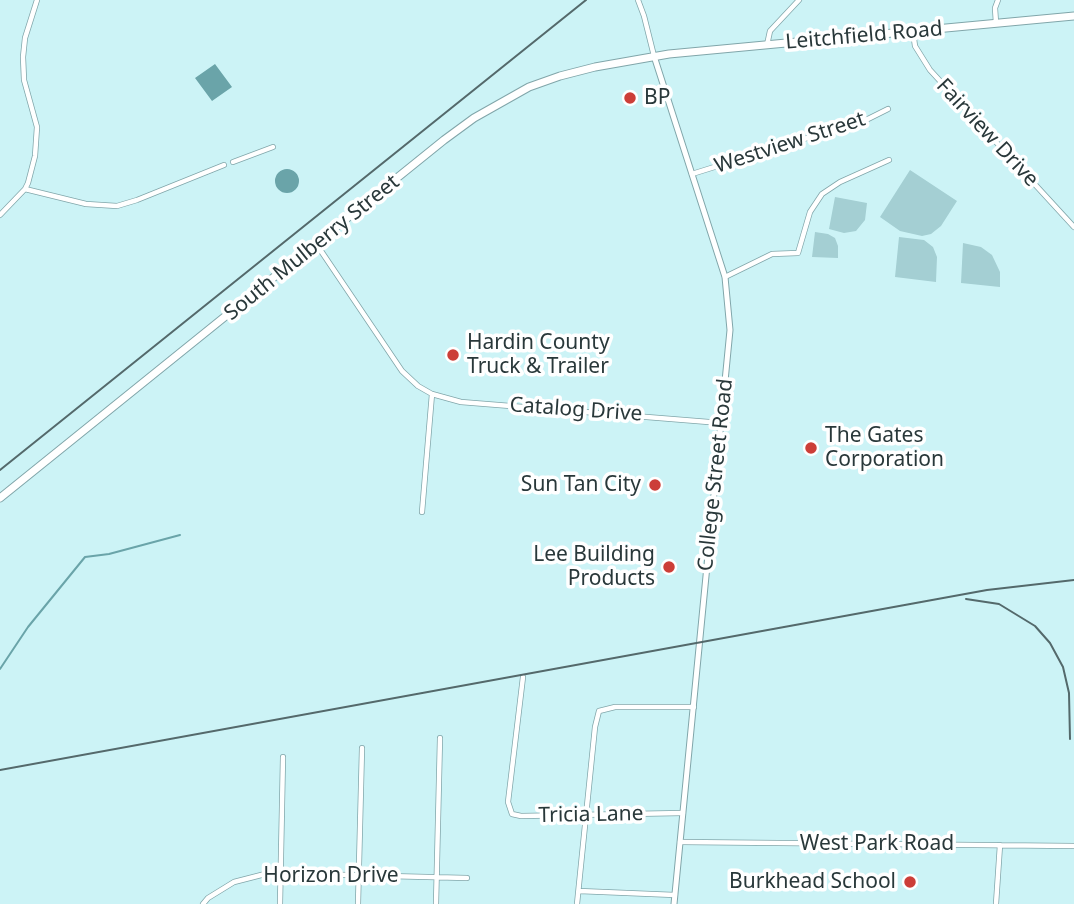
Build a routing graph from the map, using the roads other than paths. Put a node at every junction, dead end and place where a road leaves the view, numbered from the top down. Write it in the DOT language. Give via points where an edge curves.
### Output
graph roads {
  1 [pos="37,0"];
  2 [pos="638,0"];
  3 [pos="799,0"];
  4 [pos="998,0"];
  5 [pos="1074,16"];
  6 [pos="996,24"];
  7 [pos="913,32"];
  8 [pos="767,45"];
  9 [pos="654,56"];
  10 [pos="888,109"];
  11 [pos="273,147"];
  12 [pos="889,160"];
  13 [pos="233,162"];
  14 [pos="224,165"];
  15 [pos="692,174"];
  16 [pos="24,188"];
  17 [pos="0,215"];
  18 [pos="1074,227"];
  19 [pos="317,244"];
  20 [pos="724,277"];
  21 [pos="432,394"];
  22 [pos="721,423"];
  23 [pos="0,498"];
  24 [pos="422,512"];
  25 [pos="523,677"];
  26 [pos="694,707"];
  27 [pos="440,738"];
  28 [pos="362,748"];
  29 [pos="282,757"];
  30 [pos="682,813"];
  31 [pos="586,815"];
  32 [pos="680,842"];
  33 [pos="1000,845"];
  34 [pos="1074,846"];
  35 [pos="280,873"];
  36 [pos="359,875"];
  37 [pos="437,877"];
  38 [pos="467,878"];
  39 [pos="579,891"];
  40 [pos="675,895"];
  41 [pos="203,904"];
  42 [pos="280,904"];
  43 [pos="358,904"];
  44 [pos="436,904"];
  45 [pos="578,904"];
  46 [pos="674,904"];
  47 [pos="996,904"];
  1 -- 16 [label="street" via="23,57 37,135"];
  2 -- 9 [label="street"];
  3 -- 8 [label="street" via="770,31"];
  4 -- 6 [label="street"];
  5 -- 6 [label="main road, Leitchfield Road"];
  6 -- 7 [label="main road, Leitchfield Road"];
  7 -- 8 [label="main road, Leitchfield Road"];
  7 -- 18 [label="street, Fairview Drive" via="915,46 930,71"];
  8 -- 9 [label="main road, Leitchfield Road"];
  9 -- 15 [label="street, College Street Road"];
  9 -- 19 [label="main road, South Mulberry Street" via="560,76 499,103 444,140"];
  10 -- 15 [label="street, Westview Street"];
  11 -- 13 [label="street"];
  12 -- 20 [label="street" via="822,194 810,212 798,253 772,254"];
  14 -- 16 [label="street" via="117,206 86,204"];
  15 -- 20 [label="street, College Street Road"];
  16 -- 17 [label="street"];
  19 -- 21 [label="street" via="402,371"];
  19 -- 23 [label="main road, South Mulberry Street"];
  20 -- 22 [label="street, College Street Road" via="730,330"];
  21 -- 22 [label="street, Catalog Drive" via="461,402"];
  21 -- 24 [label="street"];
  22 -- 26 [label="street, College Street Road"];
  25 -- 31 [label="street, Tricia Lane" via="509,811 521,816"];
  26 -- 30 [label="street, College Street Road"];
  26 -- 31 [label="street" via="599,711"];
  27 -- 37 [label="street"];
  28 -- 36 [label="street"];
  29 -- 35 [label="street"];
  30 -- 31 [label="street, Tricia Lane"];
  30 -- 32 [label="street, College Street Road"];
  31 -- 39 [label="street"];
  32 -- 33 [label="street, West Park Road"];
  32 -- 40 [label="street, College Street Road"];
  33 -- 34 [label="street, West Park Road"];
  33 -- 47 [label="street"];
  35 -- 36 [label="street, Horizon Drive"];
  35 -- 41 [label="street, Horizon Drive" via="234,882"];
  35 -- 42 [label="street"];
  36 -- 37 [label="street, Horizon Drive"];
  36 -- 43 [label="street"];
  37 -- 38 [label="street, Horizon Drive"];
  37 -- 44 [label="street"];
  39 -- 40 [label="street"];
  39 -- 45 [label="street"];
  40 -- 46 [label="street, College Street Road"];
}
